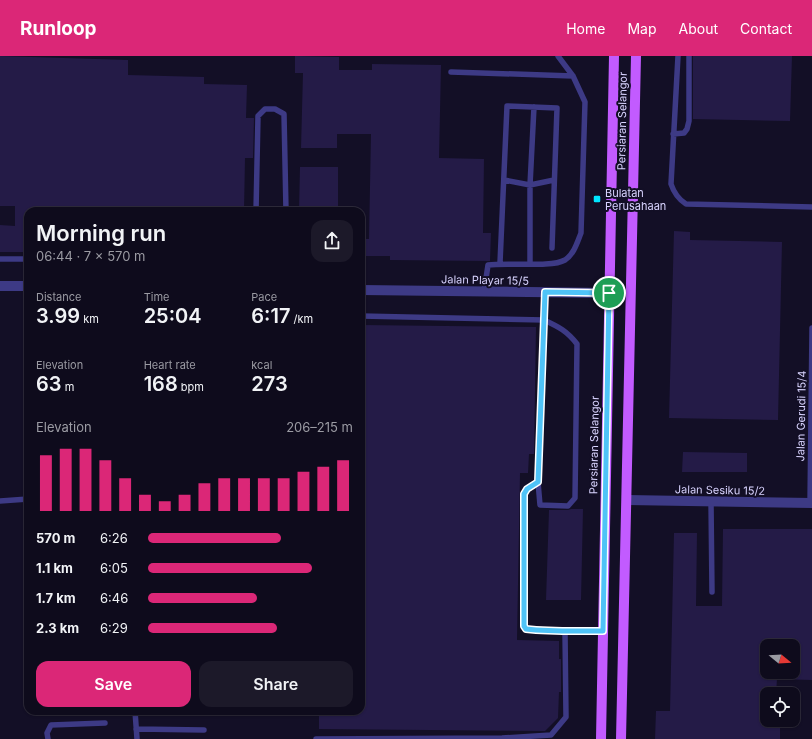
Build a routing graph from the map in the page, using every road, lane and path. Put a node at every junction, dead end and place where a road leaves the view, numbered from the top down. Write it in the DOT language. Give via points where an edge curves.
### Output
graph roads {
  1 [pos="558,56"];
  2 [pos="614,56"];
  3 [pos="636,56"];
  4 [pos="678,56"];
  5 [pos="689,56"];
  6 [pos="451,72"];
  7 [pos="573,76"];
  8 [pos="534,107"];
  9 [pos="673,134"];
  10 [pos="504,180"];
  11 [pos="554,180"];
  12 [pos="530,185"];
  13 [pos="256,207"];
  14 [pos="286,207"];
  15 [pos="812,207"];
  16 [pos="552,248"];
  17 [pos="0,259"];
  18 [pos="24,259"];
  19 [pos="500,263"];
  20 [pos="530,264"];
  21 [pos="0,286"];
  22 [pos="24,286"];
  23 [pos="365,290"];
  24 [pos="484,292"];
  25 [pos="545,292"];
  26 [pos="609,293"];
  27 [pos="365,316"];
  28 [pos="544,320"];
  29 [pos="812,328"];
  30 [pos="538,482"];
  31 [pos="24,499"];
  32 [pos="627,500"];
  33 [pos="0,502"];
  34 [pos="712,502"];
  35 [pos="811,503"];
  36 [pos="712,592"];
  37 [pos="603,631"];
  38 [pos="565,632"];
  39 [pos="135,715"];
  40 [pos="105,723"];
  41 [pos="136,729"];
  42 [pos="204,730"];
  43 [pos="48,739"];
  44 [pos="137,739"];
  45 [pos="316,739"];
  46 [pos="601,739"];
  47 [pos="621,739"];
  1 -- 7 [label="lane"];
  2 -- 26 [label="main road, Persiaran Selangor"];
  3 -- 32 [label="main road, Persiaran Selangor"];
  4 -- 9 [label="lane"];
  5 -- 9 [label="lane" via="689,122 684,133"];
  6 -- 7 [label="lane"];
  7 -- 20 [label="lane" via="585,102 581,234 575,249 566,259 554,264"];
  8 -- 10 [label="lane" via="507,106"];
  8 -- 11 [label="lane" via="557,108"];
  8 -- 12 [label="lane"];
  9 -- 15 [label="lane" via="671,184 673,192 686,204"];
  10 -- 12 [label="lane"];
  10 -- 19 [label="lane"];
  11 -- 12 [label="lane"];
  11 -- 16 [label="lane"];
  12 -- 20 [label="lane"];
  13 -- 14 [label="lane" via="258,116 265,109 275,109 284,114"];
  17 -- 18 [label="lane"];
  19 -- 20 [label="lane"];
  19 -- 24 [label="lane" via="488,265"];
  21 -- 22 [label="street"];
  23 -- 24 [label="street, Jalan Playar 15/5"];
  24 -- 25 [label="street, Jalan Playar 15/5"];
  25 -- 26 [label="street, Jalan Playar 15/5"];
  25 -- 28 [label="lane"];
  26 -- 37 [label="main road, Persiaran Selangor"];
  27 -- 28 [label="lane"];
  28 -- 30 [label="lane"];
  28 -- 30 [label="lane" via="559,326 577,344 575,498 568,506 540,505"];
  29 -- 35 [label="lane, Jalan Gerudi 15/4"];
  30 -- 38 [label="lane" via="524,494 524,626 526,629"];
  31 -- 33 [label="lane"];
  32 -- 34 [label="street, Jalan Sesiku 15/2"];
  32 -- 47 [label="main road, Persiaran Selangor"];
  34 -- 35 [label="street, Jalan Sesiku 15/2"];
  34 -- 36 [label="lane"];
  37 -- 38 [label="lane"];
  37 -- 46 [label="main road, Persiaran Selangor"];
  38 -- 45 [label="lane" via="566,717 551,735 502,738"];
  39 -- 41 [label="lane"];
  40 -- 43 [label="lane" via="51,725 47,733"];
  41 -- 42 [label="lane"];
  41 -- 44 [label="lane"];
}
